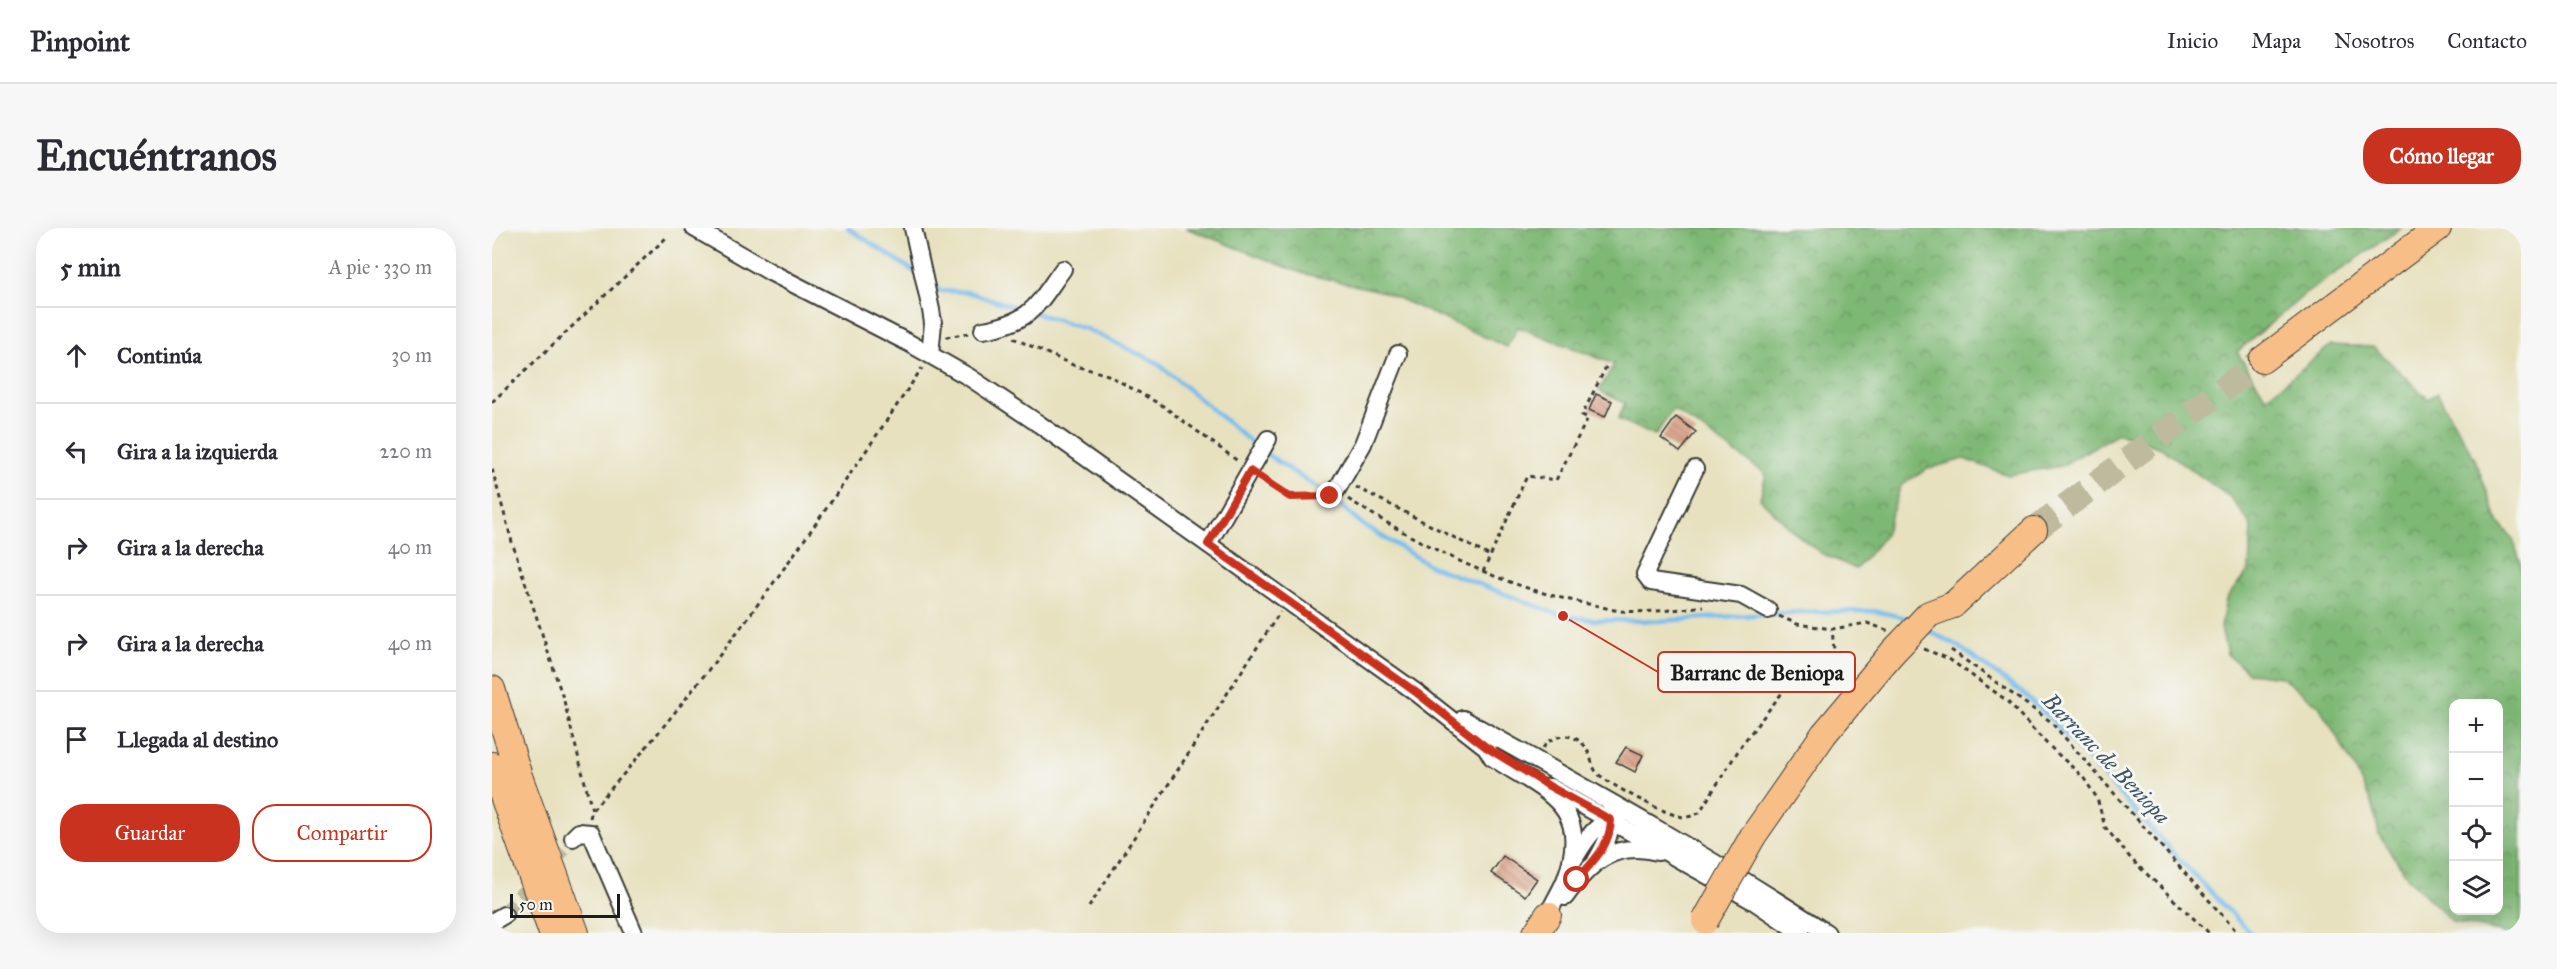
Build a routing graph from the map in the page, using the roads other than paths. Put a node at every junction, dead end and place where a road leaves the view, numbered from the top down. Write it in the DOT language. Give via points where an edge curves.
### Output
graph roads {
  1 [pos="694,228"];
  2 [pos="913,228"];
  3 [pos="2438,228"];
  4 [pos="1064,269"];
  5 [pos="983,330"];
  6 [pos="931,347"];
  7 [pos="1398,354"];
  8 [pos="2262,360"];
  9 [pos="1268,440"];
  10 [pos="1695,469"];
  11 [pos="1340,486"];
  12 [pos="2034,530"];
  13 [pos="1208,544"];
  14 [pos="1768,610"];
  15 [pos="492,689"];
  16 [pos="1417,693"];
  17 [pos="1486,747"];
  18 [pos="1511,747"];
  19 [pos="492,765"];
  20 [pos="1611,820"];
  21 [pos="579,834"];
  22 [pos="1672,856"];
  23 [pos="1596,861"];
  24 [pos="1570,867"];
  25 [pos="1542,924"];
  26 [pos="1708,928"];
  27 [pos="552,933"];
  28 [pos="576,933"];
  29 [pos="634,933"];
  30 [pos="1801,933"];
  31 [pos="1821,933"];
  32 [pos="1827,933"];
  1 -- 6 [label="street" via="772,273"];
  2 -- 6 [label="street" via="930,300"];
  3 -- 8 [label="highway"];
  4 -- 5 [label="street" via="1032,312 1005,327"];
  6 -- 13 [label="street"];
  7 -- 11 [label="street" via="1363,444"];
  9 -- 13 [label="street"];
  10 -- 14 [label="street" via="1645,574 1651,582 1741,595"];
  12 -- 26 [label="highway, bridge" via="1953,605 1929,614 1892,653 1759,839"];
  13 -- 16 [label="street"];
  15 -- 28 [label="highway"];
  16 -- 17 [label="street"];
  16 -- 18 [label="street"];
  17 -- 20 [label="street"];
  17 -- 24 [label="street" via="1492,757 1560,803 1569,814 1574,825"];
  18 -- 20 [label="street" via="1520,757 1611,812"];
  18 -- 32 [label="street" via="1659,829"];
  19 -- 27 [label="highway"];
  20 -- 22 [label="street"];
  20 -- 23 [label="street" via="1608,840"];
  20 -- 24 [label="street" via="1594,830"];
  20 -- 31 [label="street" via="1623,819"];
  21 -- 29 [label="street" via="591,833 594,838"];
  22 -- 23 [label="street" via="1644,848"];
  22 -- 30 [label="street" via="1755,902"];
  23 -- 25 [label="street"];
  24 -- 25 [label="street"];
}
